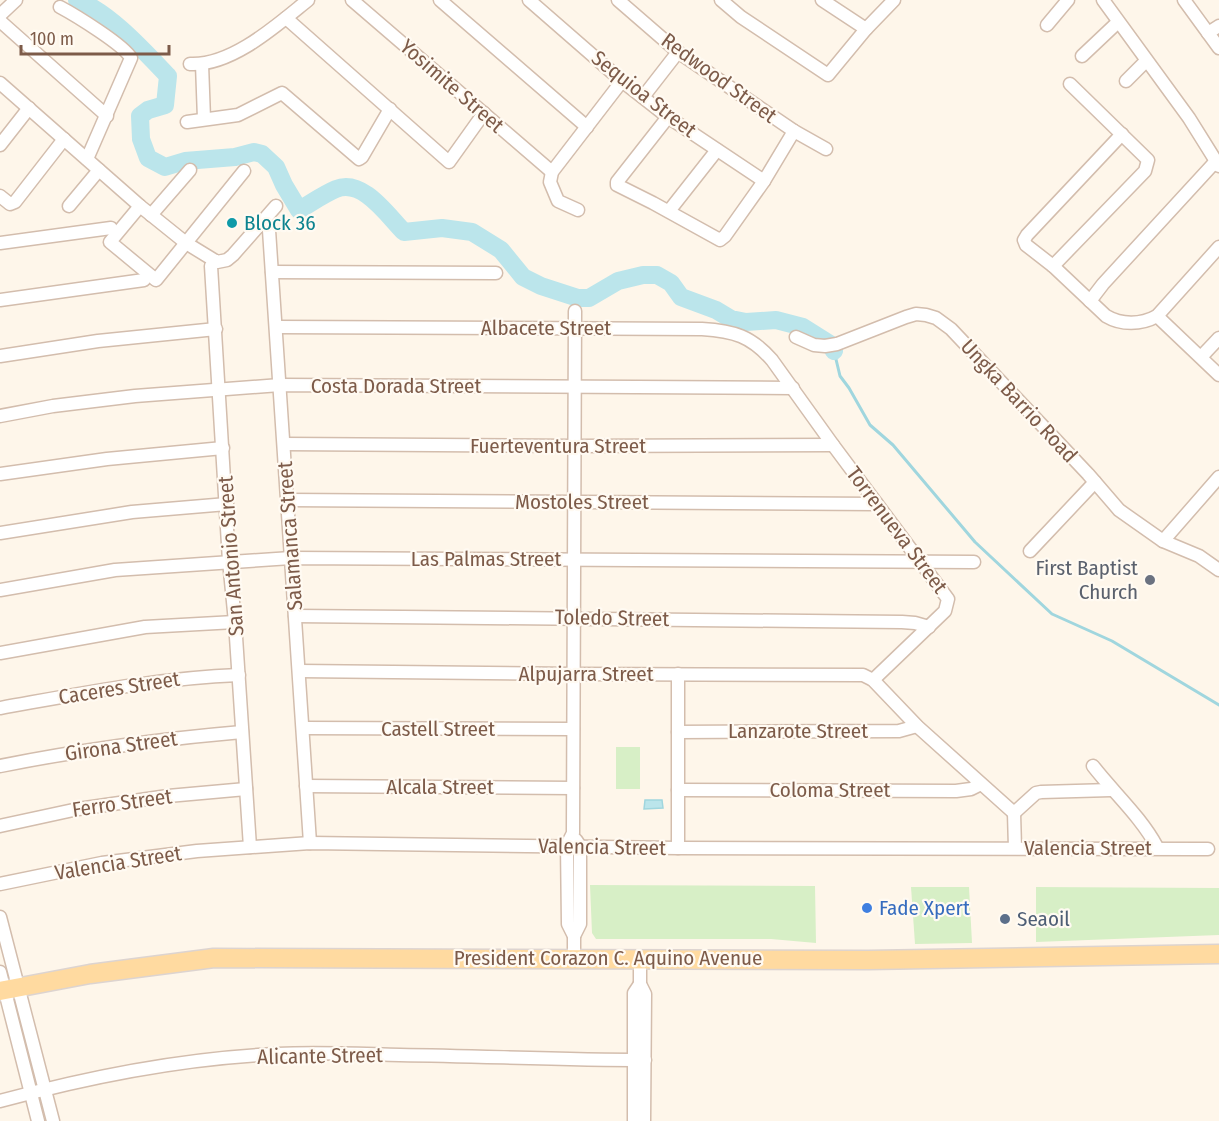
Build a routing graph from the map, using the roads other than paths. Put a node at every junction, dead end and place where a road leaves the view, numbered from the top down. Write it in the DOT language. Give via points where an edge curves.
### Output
graph roads {
  1 [pos="16,0"];
  2 [pos="308,0"];
  3 [pos="352,0"];
  4 [pos="440,0"];
  5 [pos="529,0"];
  6 [pos="618,0"];
  7 [pos="721,0"];
  8 [pos="822,0"];
  9 [pos="894,0"];
  10 [pos="1068,0"];
  11 [pos="1103,0"];
  12 [pos="1184,0"];
  13 [pos="60,7"];
  14 [pos="0,15"];
  15 [pos="286,18"];
  16 [pos="0,21"];
  17 [pos="1118,22"];
  18 [pos="1047,25"];
  19 [pos="1219,26"];
  20 [pos="866,30"];
  21 [pos="1208,33"];
  22 [pos="1219,48"];
  23 [pos="678,52"];
  24 [pos="1082,56"];
  25 [pos="1146,61"];
  26 [pos="622,81"];
  27 [pos="1126,81"];
  28 [pos="0,83"];
  29 [pos="1070,84"];
  30 [pos="642,97"];
  31 [pos="29,108"];
  32 [pos="390,109"];
  33 [pos="484,113"];
  34 [pos="107,116"];
  35 [pos="668,117"];
  36 [pos="204,120"];
  37 [pos="187,122"];
  38 [pos="587,127"];
  39 [pos="794,131"];
  40 [pos="1122,134"];
  41 [pos="64,139"];
  42 [pos="0,145"];
  43 [pos="826,149"];
  44 [pos="717,150"];
  45 [pos="87,159"];
  46 [pos="1218,164"];
  47 [pos="99,170"];
  48 [pos="190,170"];
  49 [pos="244,171"];
  50 [pos="552,172"];
  51 [pos="764,181"];
  52 [pos="0,196"];
  53 [pos="69,206"];
  54 [pos="141,206"];
  55 [pos="276,206"];
  56 [pos="578,210"];
  57 [pos="669,211"];
  58 [pos="151,214"];
  59 [pos="111,228"];
  60 [pos="269,230"];
  61 [pos="0,243"];
  62 [pos="186,243"];
  63 [pos="1219,247"];
  64 [pos="212,266"];
  65 [pos="1053,266"];
  66 [pos="272,272"];
  67 [pos="496,273"];
  68 [pos="144,280"];
  69 [pos="0,300"];
  70 [pos="1090,301"];
  71 [pos="575,311"];
  72 [pos="1156,316"];
  73 [pos="276,327"];
  74 [pos="574,328"];
  75 [pos="216,329"];
  76 [pos="796,337"];
  77 [pos="1219,338"];
  78 [pos="0,356"];
  79 [pos="1201,357"];
  80 [pos="1219,375"];
  81 [pos="280,385"];
  82 [pos="574,387"];
  83 [pos="220,388"];
  84 [pos="793,388"];
  85 [pos="0,416"];
  86 [pos="284,444"];
  87 [pos="833,445"];
  88 [pos="574,446"];
  89 [pos="224,448"];
  90 [pos="0,474"];
  91 [pos="1219,477"];
  92 [pos="1095,482"];
  93 [pos="287,500"];
  94 [pos="574,502"];
  95 [pos="227,504"];
  96 [pos="877,504"];
  97 [pos="0,533"];
  98 [pos="1163,541"];
  99 [pos="1030,551"];
  100 [pos="291,558"];
  101 [pos="574,559"];
  102 [pos="229,561"];
  103 [pos="919,562"];
  104 [pos="974,562"];
  105 [pos="1219,570"];
  106 [pos="0,590"];
  107 [pos="295,616"];
  108 [pos="574,617"];
  109 [pos="235,622"];
  110 [pos="929,627"];
  111 [pos="0,653"];
  112 [pos="299,671"];
  113 [pos="678,674"];
  114 [pos="239,675"];
  115 [pos="573,675"];
  116 [pos="873,680"];
  117 [pos="0,708"];
  118 [pos="917,726"];
  119 [pos="303,728"];
  120 [pos="573,729"];
  121 [pos="242,732"];
  122 [pos="678,732"];
  123 [pos="0,766"];
  124 [pos="1093,766"];
  125 [pos="981,784"];
  126 [pos="306,786"];
  127 [pos="573,788"];
  128 [pos="246,789"];
  129 [pos="678,790"];
  130 [pos="1112,790"];
  131 [pos="1014,813"];
  132 [pos="0,826"];
  133 [pos="310,843"];
  134 [pos="573,846"];
  135 [pos="250,847"];
  136 [pos="1157,847"];
  137 [pos="678,848"];
  138 [pos="1015,848"];
  139 [pos="1208,849"];
  140 [pos="0,884"];
  141 [pos="0,916"];
  142 [pos="1219,954"];
  143 [pos="574,958"];
  144 [pos="640,958"];
  145 [pos="0,972"];
  146 [pos="8,990"];
  147 [pos="639,1060"];
  148 [pos="45,1089"];
  149 [pos="31,1092"];
  150 [pos="0,1101"];
  151 [pos="38,1121"];
  152 [pos="53,1121"];
  153 [pos="634,1121"];
  154 [pos="644,1121"];
  1 -- 14 [label="street"];
  2 -- 15 [label="street"];
  3 -- 33 [label="street, Yosimite Street"];
  4 -- 38 [label="street"];
  5 -- 26 [label="street, Sequioa Street"];
  6 -- 23 [label="street, Redwood Street"];
  7 -- 20 [label="street" via="828,75"];
  8 -- 20 [label="street"];
  9 -- 20 [label="street"];
  10 -- 18 [label="street"];
  11 -- 17 [label="street"];
  12 -- 21 [label="street"];
  13 -- 34 [label="street" via="130,55"];
  15 -- 32 [label="street"];
  15 -- 36 [label="street" via="235,53 196,64"];
  16 -- 34 [label="street"];
  17 -- 24 [label="street"];
  17 -- 25 [label="street"];
  19 -- 21 [label="street"];
  21 -- 22 [label="street"];
  23 -- 30 [label="street"];
  23 -- 39 [label="street, Redwood Street"];
  25 -- 27 [label="street"];
  25 -- 46 [label="street"];
  26 -- 30 [label="street, Sequioa Street"];
  26 -- 38 [label="street"];
  28 -- 31 [label="street"];
  29 -- 40 [label="street"];
  30 -- 35 [label="street, Sequioa Street"];
  31 -- 41 [label="street"];
  31 -- 42 [label="street"];
  32 -- 33 [label="street" via="449,162"];
  32 -- 36 [label="street" via="359,159 285,94 238,116"];
  33 -- 50 [label="street, Yosimite Street"];
  34 -- 45 [label="street"];
  35 -- 44 [label="street, Sequioa Street"];
  35 -- 57 [label="street" via="617,186"];
  36 -- 37 [label="street"];
  38 -- 50 [label="street"];
  39 -- 43 [label="street, Redwood Street"];
  39 -- 51 [label="street"];
  40 -- 65 [label="street" via="1148,160 1146,171"];
  40 -- 65 [label="street" via="1024,240"];
  41 -- 45 [label="street"];
  41 -- 52 [label="street" via="15,202 9,204"];
  44 -- 51 [label="street, Sequioa Street"];
  44 -- 57 [label="street"];
  45 -- 47 [label="street"];
  46 -- 70 [label="street"];
  47 -- 53 [label="street"];
  47 -- 54 [label="street"];
  48 -- 58 [label="street"];
  49 -- 62 [label="street"];
  50 -- 56 [label="street" via="550,182 558,201"];
  51 -- 57 [label="street" via="720,240"];
  54 -- 58 [label="street"];
  54 -- 62 [label="street" via="110,239 111,245 156,280"];
  55 -- 62 [label="street" via="227,260 217,261"];
  58 -- 62 [label="street"];
  59 -- 61 [label="street"];
  60 -- 66 [label="street, Salamanca Street"];
  63 -- 72 [label="street"];
  64 -- 75 [label="street, San Antonio Street"];
  65 -- 70 [label="street"];
  66 -- 67 [label="street"];
  66 -- 73 [label="street, Salamanca Street"];
  68 -- 69 [label="street"];
  70 -- 72 [label="street" via="1116,322 1143,321"];
  71 -- 74 [label="street"];
  72 -- 79 [label="street"];
  73 -- 74 [label="street, Albacete Street"];
  73 -- 81 [label="street, Salamanca Street"];
  74 -- 82 [label="street"];
  74 -- 84 [label="street, Albacete Street" via="731,332 762,348"];
  75 -- 78 [label="street"];
  75 -- 83 [label="street, San Antonio Street"];
  76 -- 92 [label="street, Ungka Barrio Road" via="814,345 831,345 916,314 936,318 951,328"];
  77 -- 79 [label="street"];
  79 -- 80 [label="street"];
  81 -- 82 [label="street, Costa Dorada Street"];
  81 -- 83 [label="street, Costa Dorada Street"];
  81 -- 86 [label="street, Salamanca Street"];
  82 -- 84 [label="street, Costa Dorada Street"];
  82 -- 88 [label="street"];
  83 -- 85 [label="street, Costa Dorada Street" via="53,406"];
  83 -- 89 [label="street, San Antonio Street"];
  84 -- 87 [label="street, Torrenueva Street"];
  86 -- 88 [label="street, Fuerteventura Street"];
  86 -- 93 [label="street, Salamanca Street"];
  87 -- 88 [label="street, Fuerteventura Street"];
  87 -- 96 [label="street, Torrenueva Street"];
  88 -- 94 [label="street"];
  89 -- 90 [label="street"];
  89 -- 95 [label="street, San Antonio Street"];
  91 -- 98 [label="street"];
  92 -- 98 [label="street, Ungka Barrio Road" via="1119,510"];
  92 -- 99 [label="street"];
  93 -- 94 [label="street, Mostoles Street"];
  93 -- 100 [label="street, Salamanca Street"];
  94 -- 96 [label="street, Mostoles Street"];
  94 -- 101 [label="street"];
  95 -- 97 [label="street" via="132,512"];
  95 -- 102 [label="street, San Antonio Street"];
  96 -- 103 [label="street, Torrenueva Street"];
  98 -- 105 [label="street, Ungka Barrio Road" via="1199,556"];
  100 -- 101 [label="street, Las Palmas Street"];
  100 -- 102 [label="street, Las Palmas Street"];
  100 -- 107 [label="street, Salamanca Street"];
  101 -- 103 [label="street, Las Palmas Street"];
  101 -- 108 [label="street"];
  102 -- 106 [label="street, Las Palmas Street" via="115,570"];
  102 -- 109 [label="street, San Antonio Street"];
  103 -- 104 [label="street, Las Palmas Street"];
  103 -- 110 [label="street, Torrenueva Street" via="948,600 945,611"];
  107 -- 108 [label="street, Toledo Street"];
  107 -- 112 [label="street, Salamanca Street"];
  108 -- 110 [label="street, Toledo Street" via="902,622"];
  108 -- 115 [label="street"];
  109 -- 111 [label="street" via="145,627"];
  109 -- 114 [label="street, San Antonio Street"];
  110 -- 116 [label="street, Torrenueva Street"];
  112 -- 115 [label="street, Alpujarra Street"];
  112 -- 119 [label="street, Salamanca Street"];
  113 -- 115 [label="street, Alpujarra Street"];
  113 -- 116 [label="street, Alpujarra Street" via="858,674"];
  113 -- 122 [label="street"];
  114 -- 117 [label="street, Caceres Street" via="139,683"];
  114 -- 121 [label="street, San Antonio Street"];
  115 -- 120 [label="street"];
  116 -- 118 [label="street"];
  118 -- 122 [label="street, Lanzarote Street" via="899,731"];
  118 -- 125 [label="street"];
  119 -- 120 [label="street, Castell Street"];
  119 -- 126 [label="street, Salamanca Street"];
  120 -- 127 [label="street"];
  121 -- 123 [label="street, Girona Street" via="154,740"];
  121 -- 128 [label="street, San Antonio Street"];
  122 -- 129 [label="street"];
  124 -- 130 [label="street"];
  125 -- 129 [label="street, Coloma Street" via="956,791"];
  125 -- 131 [label="street"];
  126 -- 127 [label="street, Alcala Street"];
  126 -- 133 [label="street, Salamanca Street"];
  127 -- 134 [label="street"];
  128 -- 132 [label="street, Ferro Street" via="78,808"];
  128 -- 135 [label="street, San Antonio Street"];
  129 -- 137 [label="street"];
  130 -- 131 [label="street" via="1036,793"];
  130 -- 136 [label="street"];
  131 -- 138 [label="street"];
  133 -- 134 [label="street, Valencia Street"];
  133 -- 135 [label="street, Valencia Street"];
  134 -- 137 [label="street, Valencia Street"];
  134 -- 143 [label="street" via="568,924 574,936"];
  135 -- 140 [label="street, Valencia Street" via="102,863"];
  136 -- 138 [label="street, Valencia Street"];
  136 -- 139 [label="street, Valencia Street"];
  137 -- 138 [label="street, Valencia Street"];
  141 -- 146 [label="street"];
  142 -- 144 [label="main road, President Corazon C. Aquino Avenue" via="868,960"];
  143 -- 144 [label="main road, President Corazon C. Aquino Avenue"];
  143 -- 146 [label="main road, President Corazon C. Aquino Avenue" via="214,958 90,974"];
  144 -- 147 [label="street" via="640,984 634,993"];
  145 -- 146 [label="street"];
  146 -- 148 [label="street"];
  146 -- 149 [label="street"];
  147 -- 148 [label="street, Alicante Street" via="277,1054 136,1071"];
  147 -- 153 [label="street"];
  147 -- 154 [label="street"];
  148 -- 149 [label="street, Alicante Street"];
  148 -- 152 [label="street"];
  149 -- 150 [label="street, Alicante Street"];
  149 -- 151 [label="street"];
}
